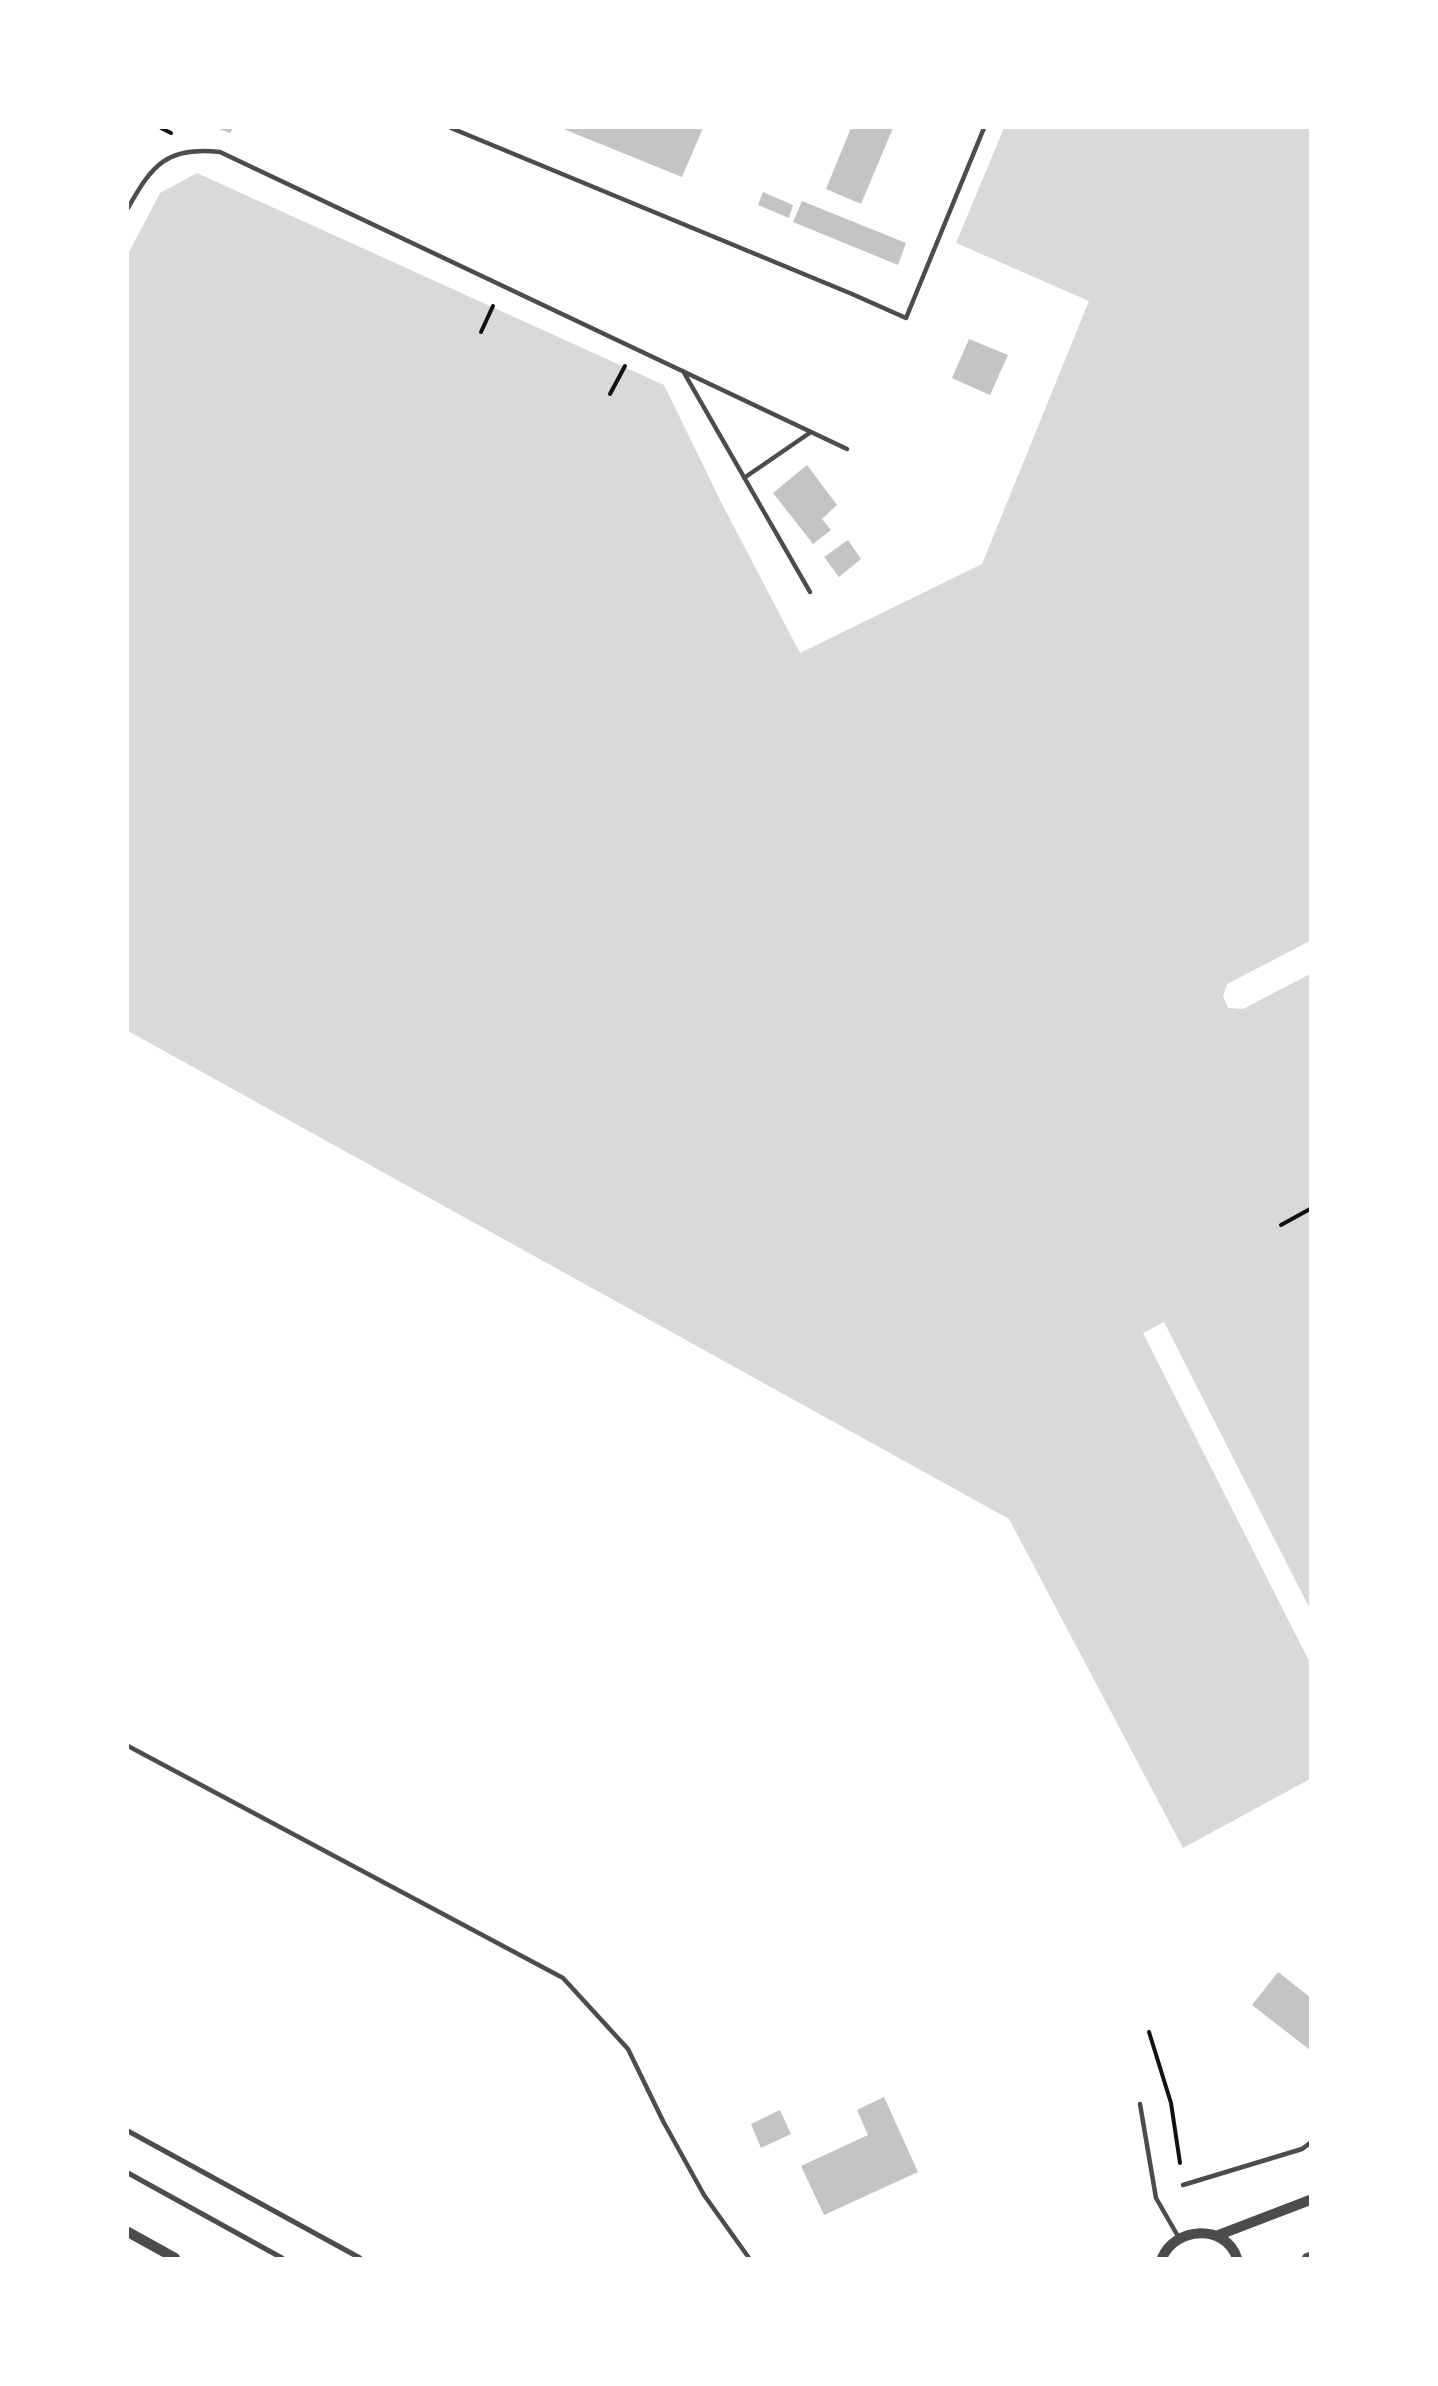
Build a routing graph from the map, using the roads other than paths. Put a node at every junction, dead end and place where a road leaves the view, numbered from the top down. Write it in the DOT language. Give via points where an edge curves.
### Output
graph roads {
  1 [pos="451,128"];
  2 [pos="984,128"];
  3 [pos="128,208"];
  4 [pos="683,371"];
  5 [pos="811,432"];
  6 [pos="847,449"];
  7 [pos="744,478"];
  8 [pos="810,592"];
  9 [pos="128,1746"];
  10 [pos="1140,2104"];
  11 [pos="128,2131"];
  12 [pos="1311,2143"];
  13 [pos="128,2173"];
  14 [pos="1183,2185"];
  15 [pos="1311,2200"];
  16 [pos="128,2232"];
  17 [pos="1216,2236"];
  18 [pos="1179,2238"];
  19 [pos="175,2259"];
  20 [pos="282,2259"];
  21 [pos="360,2259"];
  22 [pos="748,2259"];
  23 [pos="1162,2259"];
  24 [pos="1237,2259"];
  1 -- 2 [label="lane" via="906,318"];
  3 -- 4 [label="lane" via="157,165 176,154 197,149 220,152"];
  4 -- 5 [label="lane"];
  4 -- 7 [label="lane"];
  5 -- 6 [label="lane"];
  5 -- 7 [label="lane"];
  7 -- 8 [label="lane"];
  9 -- 22 [label="lane" via="563,1978 628,2049 704,2195"];
  10 -- 18 [label="lane" via="1156,2198"];
  11 -- 21 [label="street"];
  12 -- 14 [label="lane"];
  13 -- 20 [label="street"];
  15 -- 17 [label="street"];
  16 -- 19 [label="street"];
  17 -- 18 [label="street" via="1198,2233"];
  17 -- 24 [label="street" via="1227,2243"];
  18 -- 23 [label="street"];
}
